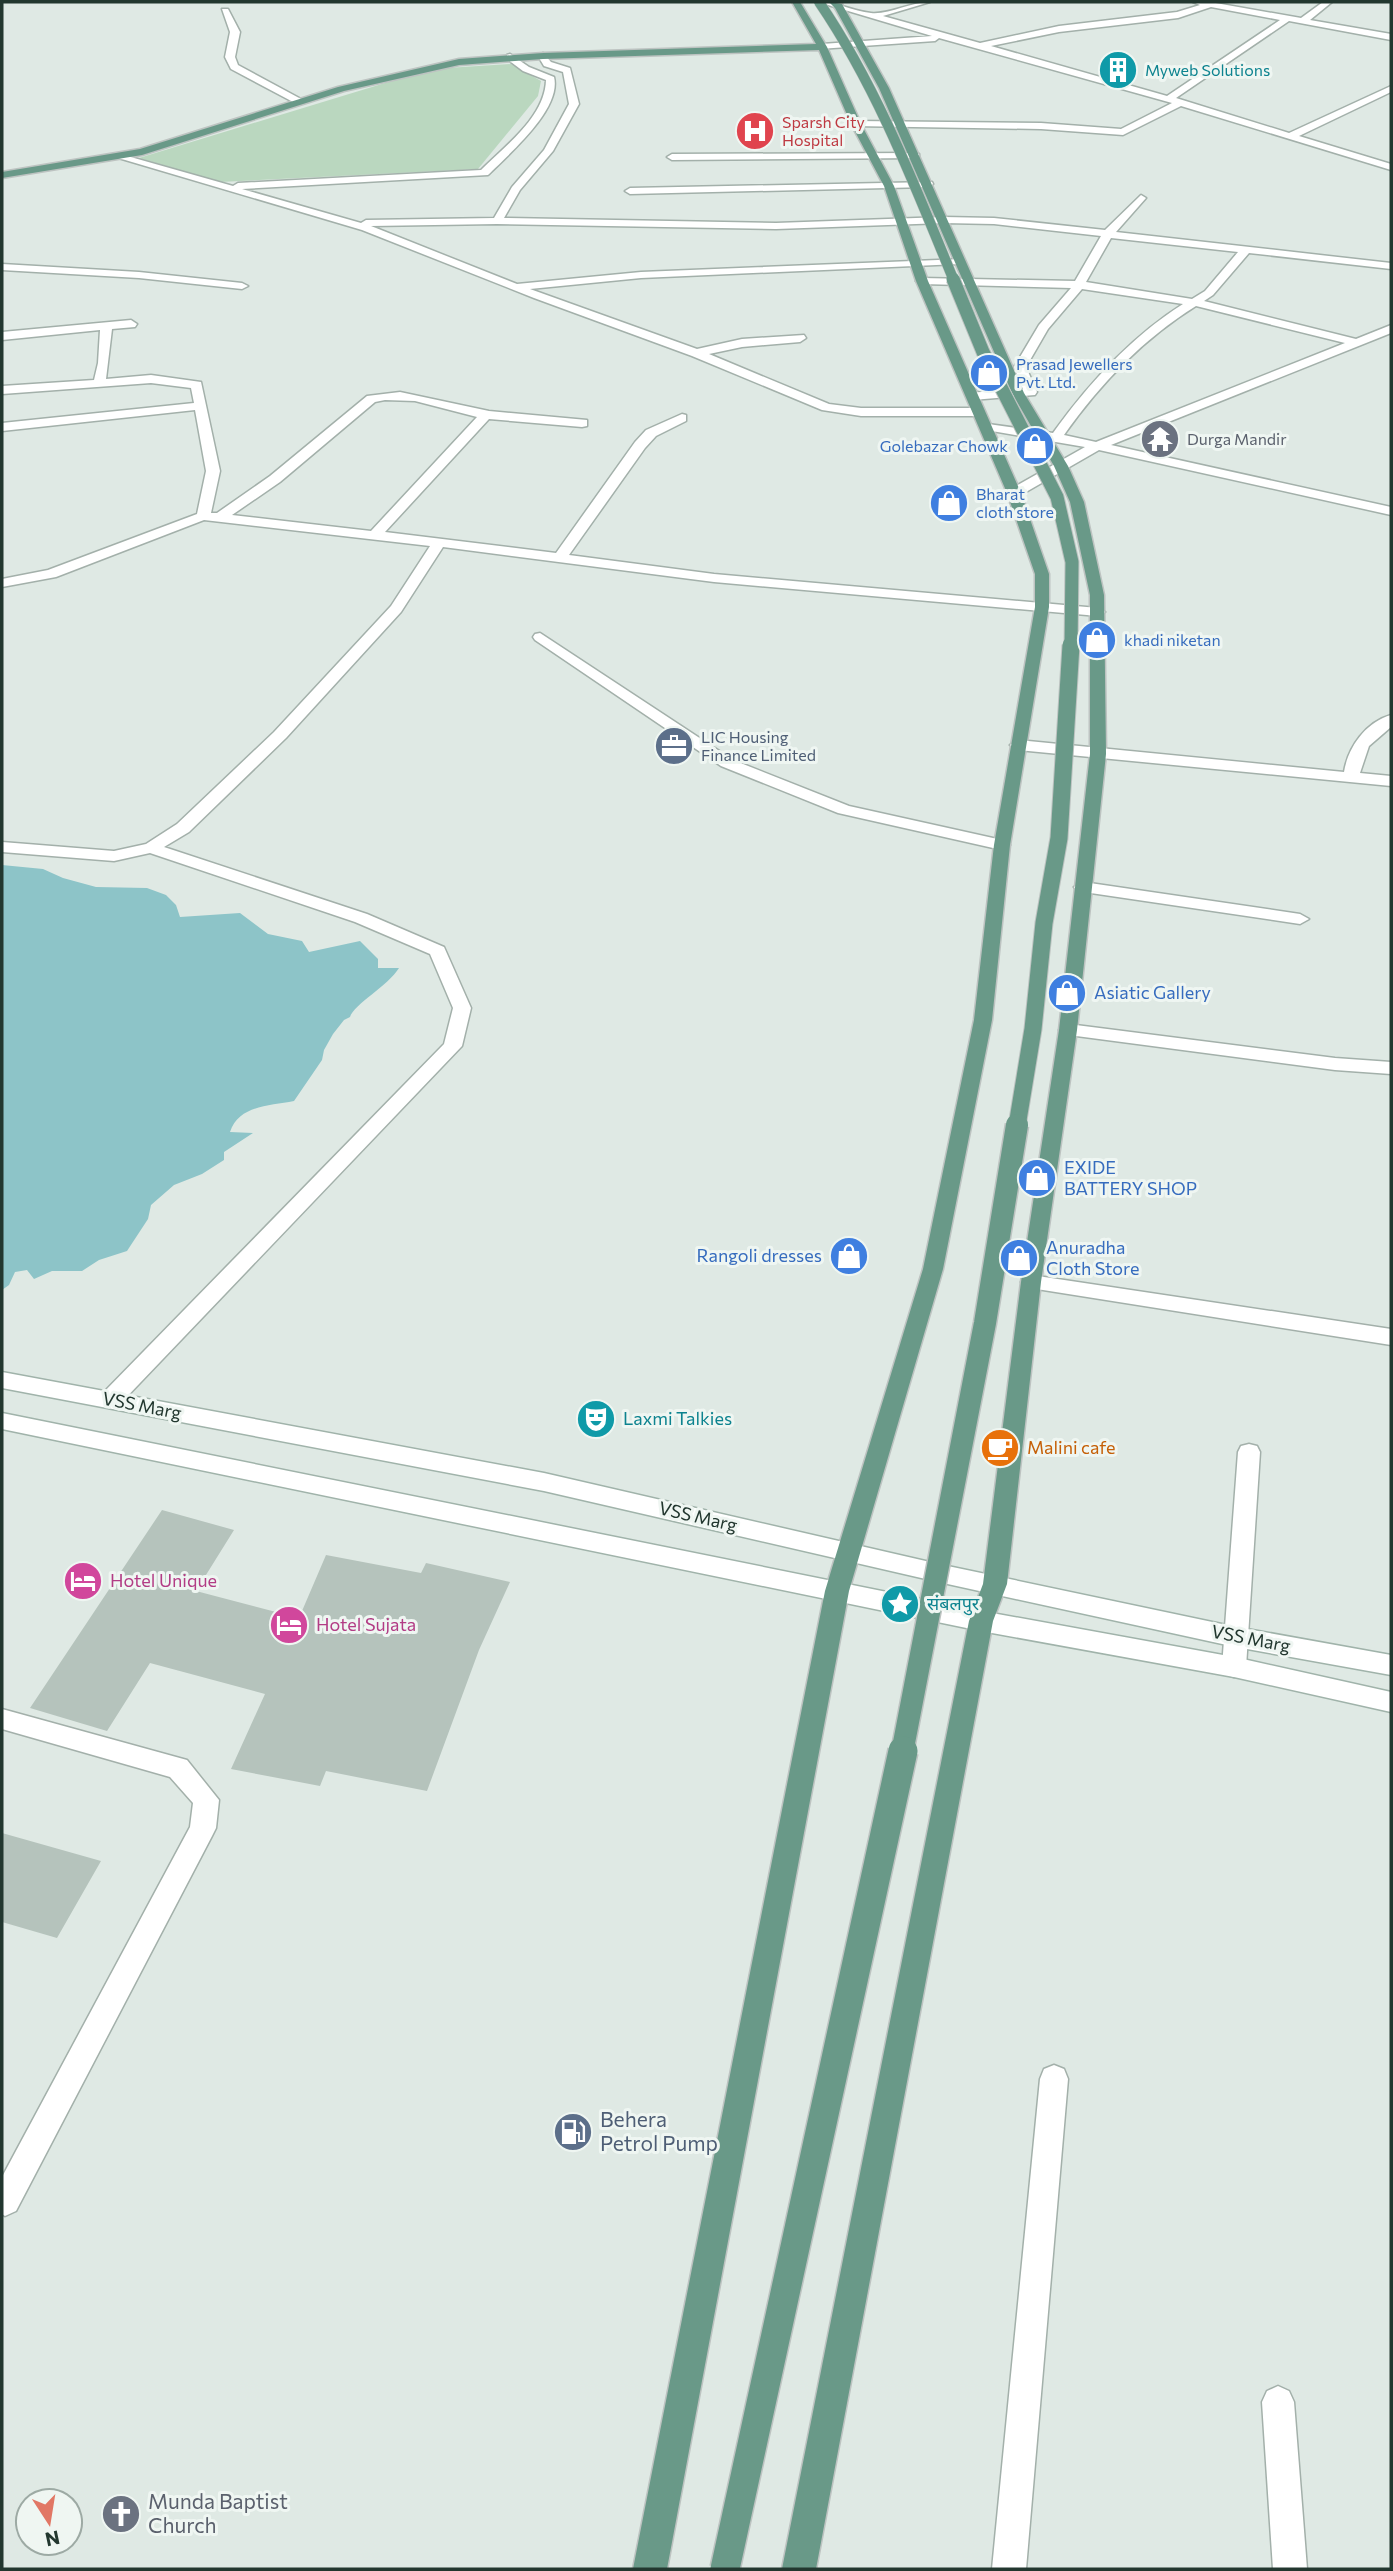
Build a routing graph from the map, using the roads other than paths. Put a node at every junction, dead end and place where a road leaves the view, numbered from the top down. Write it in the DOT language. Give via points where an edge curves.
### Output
graph roads {
  1 [pos="796,2"];
  2 [pos="926,2"];
  3 [pos="1194,2"];
  4 [pos="1328,2"];
  5 [pos="828,3"];
  6 [pos="1209,5"];
  7 [pos="225,11"];
  8 [pos="875,16"];
  9 [pos="1287,18"];
  10 [pos="1303,21"];
  11 [pos="948,37"];
  12 [pos="1391,37"];
  13 [pos="861,44"];
  14 [pos="979,46"];
  15 [pos="822,47"];
  16 [pos="543,56"];
  17 [pos="510,58"];
  18 [pos="1391,89"];
  19 [pos="1168,99"];
  20 [pos="298,101"];
  21 [pos="1180,103"];
  22 [pos="856,124"];
  23 [pos="901,125"];
  24 [pos="1290,136"];
  25 [pos="915,156"];
  26 [pos="1391,156"];
  27 [pos="120,157"];
  28 [pos="672,157"];
  29 [pos="874,158"];
  30 [pos="1377,163"];
  31 [pos="1391,167"];
  32 [pos="2,176"];
  33 [pos="928,184"];
  34 [pos="889,186"];
  35 [pos="218,187"];
  36 [pos="630,191"];
  37 [pos="1141,198"];
  38 [pos="944,220"];
  39 [pos="497,221"];
  40 [pos="351,223"];
  41 [pos="902,223"];
  42 [pos="1108,234"];
  43 [pos="1246,250"];
  44 [pos="959,261"];
  45 [pos="915,263"];
  46 [pos="2,267"];
  47 [pos="1391,267"];
  48 [pos="922,281"];
  49 [pos="967,281"];
  50 [pos="1079,285"];
  51 [pos="242,286"];
  52 [pos="515,286"];
  53 [pos="1192,302"];
  54 [pos="131,324"];
  55 [pos="106,327"];
  56 [pos="1391,329"];
  57 [pos="2,336"];
  58 [pos="800,338"];
  59 [pos="1357,343"];
  60 [pos="696,352"];
  61 [pos="99,383"];
  62 [pos="2,390"];
  63 [pos="1018,393"];
  64 [pos="972,396"];
  65 [pos="202,406"];
  66 [pos="977,412"];
  67 [pos="486,415"];
  68 [pos="682,418"];
  69 [pos="582,423"];
  70 [pos="986,426"];
  71 [pos="2,427"];
  72 [pos="1041,435"];
  73 [pos="1056,437"];
  74 [pos="1097,446"];
  75 [pos="1061,466"];
  76 [pos="1014,493"];
  77 [pos="1391,511"];
  78 [pos="203,516"];
  79 [pos="219,518"];
  80 [pos="374,535"];
  81 [pos="439,543"];
  82 [pos="560,558"];
  83 [pos="2,583"];
  84 [pos="1042,607"];
  85 [pos="1098,612"];
  86 [pos="540,637"];
  87 [pos="1391,720"];
  88 [pos="1018,746"];
  89 [pos="1098,754"];
  90 [pos="1351,776"];
  91 [pos="1391,780"];
  92 [pos="1002,845"];
  93 [pos="2,847"];
  94 [pos="151,848"];
  95 [pos="1083,887"];
  96 [pos="1300,919"];
  97 [pos="1068,1030"];
  98 [pos="1391,1068"];
  99 [pos="1031,1282"];
  100 [pos="1391,1337"];
  101 [pos="2,1380"];
  102 [pos="110,1401"];
  103 [pos="2,1421"];
  104 [pos="1249,1452"];
  105 [pos="846,1552"];
  106 [pos="995,1584"];
  107 [pos="837,1591"];
  108 [pos="981,1621"];
  109 [pos="1236,1637"];
  110 [pos="1391,1665"];
  111 [pos="1234,1667"];
  112 [pos="1391,1702"];
  113 [pos="2,1719"];
  114 [pos="1054,2079"];
  115 [pos="5,2201"];
  116 [pos="1278,2402"];
  117 [pos="650,2569"];
  118 [pos="725,2569"];
  119 [pos="799,2569"];
  120 [pos="1009,2569"];
  121 [pos="1290,2569"];
  1 -- 15 [label="main road"];
  2 -- 8 [label="street"];
  3 -- 6 [label="street"];
  4 -- 10 [label="street"];
  5 -- 8 [label="street"];
  5 -- 13 [label="main road"];
  5 -- 118 [label="main road, bridge" via="916,189 983,352 1058,497 1072,562 1070,691 1059,838 985,1323 918,1681"];
  6 -- 9 [label="street"];
  6 -- 14 [label="street" via="1178,15 1059,29"];
  7 -- 20 [label="street" via="235,32 230,57 234,67"];
  8 -- 11 [label="street"];
  9 -- 10 [label="street"];
  9 -- 19 [label="street"];
  10 -- 12 [label="street"];
  11 -- 13 [label="street"];
  11 -- 14 [label="street"];
  13 -- 15 [label="street"];
  13 -- 23 [label="main road"];
  14 -- 19 [label="street"];
  15 -- 16 [label="main road"];
  15 -- 22 [label="main road"];
  16 -- 17 [label="main road"];
  16 -- 39 [label="street" via="547,64 567,70 574,104 548,151"];
  17 -- 20 [label="main road" via="412,71"];
  17 -- 35 [label="street" via="551,79 551,95 484,173"];
  18 -- 24 [label="street"];
  19 -- 21 [label="street"];
  20 -- 27 [label="main road" via="174,144"];
  21 -- 23 [label="street" via="1123,132"];
  21 -- 24 [label="street"];
  22 -- 23 [label="street"];
  22 -- 29 [label="main road"];
  23 -- 25 [label="main road"];
  24 -- 30 [label="street"];
  25 -- 29 [label="street"];
  25 -- 33 [label="main road"];
  26 -- 30 [label="street"];
  27 -- 32 [label="main road"];
  27 -- 35 [label="street"];
  28 -- 29 [label="street"];
  29 -- 34 [label="main road"];
  30 -- 31 [label="street"];
  33 -- 34 [label="street"];
  33 -- 38 [label="main road"];
  34 -- 36 [label="street"];
  34 -- 41 [label="main road"];
  35 -- 40 [label="street"];
  37 -- 42 [label="street"];
  38 -- 41 [label="street"];
  38 -- 42 [label="street"];
  38 -- 44 [label="main road"];
  39 -- 40 [label="street"];
  39 -- 41 [label="street" via="764,226"];
  40 -- 52 [label="street"];
  41 -- 45 [label="main road"];
  42 -- 43 [label="street"];
  42 -- 50 [label="street"];
  43 -- 47 [label="street"];
  43 -- 53 [label="street" via="1209,293"];
  44 -- 45 [label="street"];
  44 -- 49 [label="main road"];
  45 -- 48 [label="main road"];
  45 -- 52 [label="street" via="641,275"];
  46 -- 51 [label="street"];
  48 -- 49 [label="street"];
  48 -- 64 [label="main road"];
  49 -- 50 [label="street"];
  49 -- 63 [label="main road"];
  50 -- 53 [label="street"];
  50 -- 63 [label="street" via="1043,328 1020,367 1031,392"];
  52 -- 60 [label="street"];
  53 -- 59 [label="street"];
  53 -- 73 [label="street" via="1136,345 1081,402"];
  54 -- 55 [label="street"];
  55 -- 57 [label="street"];
  55 -- 61 [label="street"];
  56 -- 59 [label="street"];
  58 -- 60 [label="street"];
  59 -- 74 [label="street"];
  60 -- 66 [label="street" via="844,411"];
  61 -- 62 [label="street"];
  61 -- 65 [label="street" via="151,379 197,385"];
  63 -- 64 [label="street"];
  63 -- 72 [label="main road"];
  64 -- 66 [label="main road"];
  65 -- 71 [label="street"];
  65 -- 78 [label="street" via="213,471"];
  66 -- 70 [label="main road"];
  67 -- 69 [label="street"];
  67 -- 79 [label="street" via="402,396 371,399 275,479"];
  67 -- 80 [label="street"];
  68 -- 82 [label="street" via="651,433 640,445"];
  70 -- 72 [label="street"];
  70 -- 76 [label="main road"];
  72 -- 73 [label="street"];
  72 -- 75 [label="main road"];
  73 -- 74 [label="street"];
  74 -- 75 [label="street"];
  74 -- 77 [label="street"];
  75 -- 76 [label="street"];
  75 -- 85 [label="main road" via="1077,502"];
  76 -- 84 [label="main road" via="1042,575"];
  78 -- 79 [label="street"];
  78 -- 83 [label="street" via="51,573"];
  79 -- 80 [label="street"];
  80 -- 81 [label="street"];
  81 -- 82 [label="street"];
  81 -- 94 [label="street" via="396,609 280,735 183,828"];
  82 -- 84 [label="street" via="714,578"];
  84 -- 85 [label="street"];
  84 -- 88 [label="main road"];
  85 -- 89 [label="main road"];
  86 -- 92 [label="street" via="727,764 844,810"];
  87 -- 90 [label="street" via="1371,733 1354,755"];
  88 -- 89 [label="street"];
  88 -- 92 [label="main road"];
  89 -- 90 [label="street"];
  89 -- 95 [label="main road"];
  90 -- 91 [label="street"];
  92 -- 105 [label="main road" via="983,1020 933,1269"];
  93 -- 94 [label="street" via="114,856"];
  94 -- 102 [label="street" via="361,918 438,951 462,1008 453,1046"];
  95 -- 96 [label="street"];
  95 -- 97 [label="main road"];
  97 -- 98 [label="street"];
  97 -- 99 [label="main road"];
  99 -- 100 [label="street"];
  99 -- 106 [label="main road"];
  101 -- 102 [label="street, VSS Marg"];
  102 -- 105 [label="street, VSS Marg" via="544,1482"];
  103 -- 107 [label="street, VSS Marg"];
  104 -- 109 [label="street"];
  105 -- 106 [label="street, VSS Marg"];
  105 -- 107 [label="main road"];
  106 -- 108 [label="main road"];
  106 -- 109 [label="street, VSS Marg"];
  107 -- 108 [label="street, VSS Marg"];
  107 -- 117 [label="main road"];
  108 -- 111 [label="street, VSS Marg"];
  108 -- 119 [label="main road"];
  109 -- 110 [label="street, VSS Marg"];
  109 -- 111 [label="street"];
  111 -- 112 [label="street, VSS Marg"];
  113 -- 115 [label="street" via="178,1768 206,1800 203,1828"];
  114 -- 120 [label="street"];
  116 -- 121 [label="street"];
}
